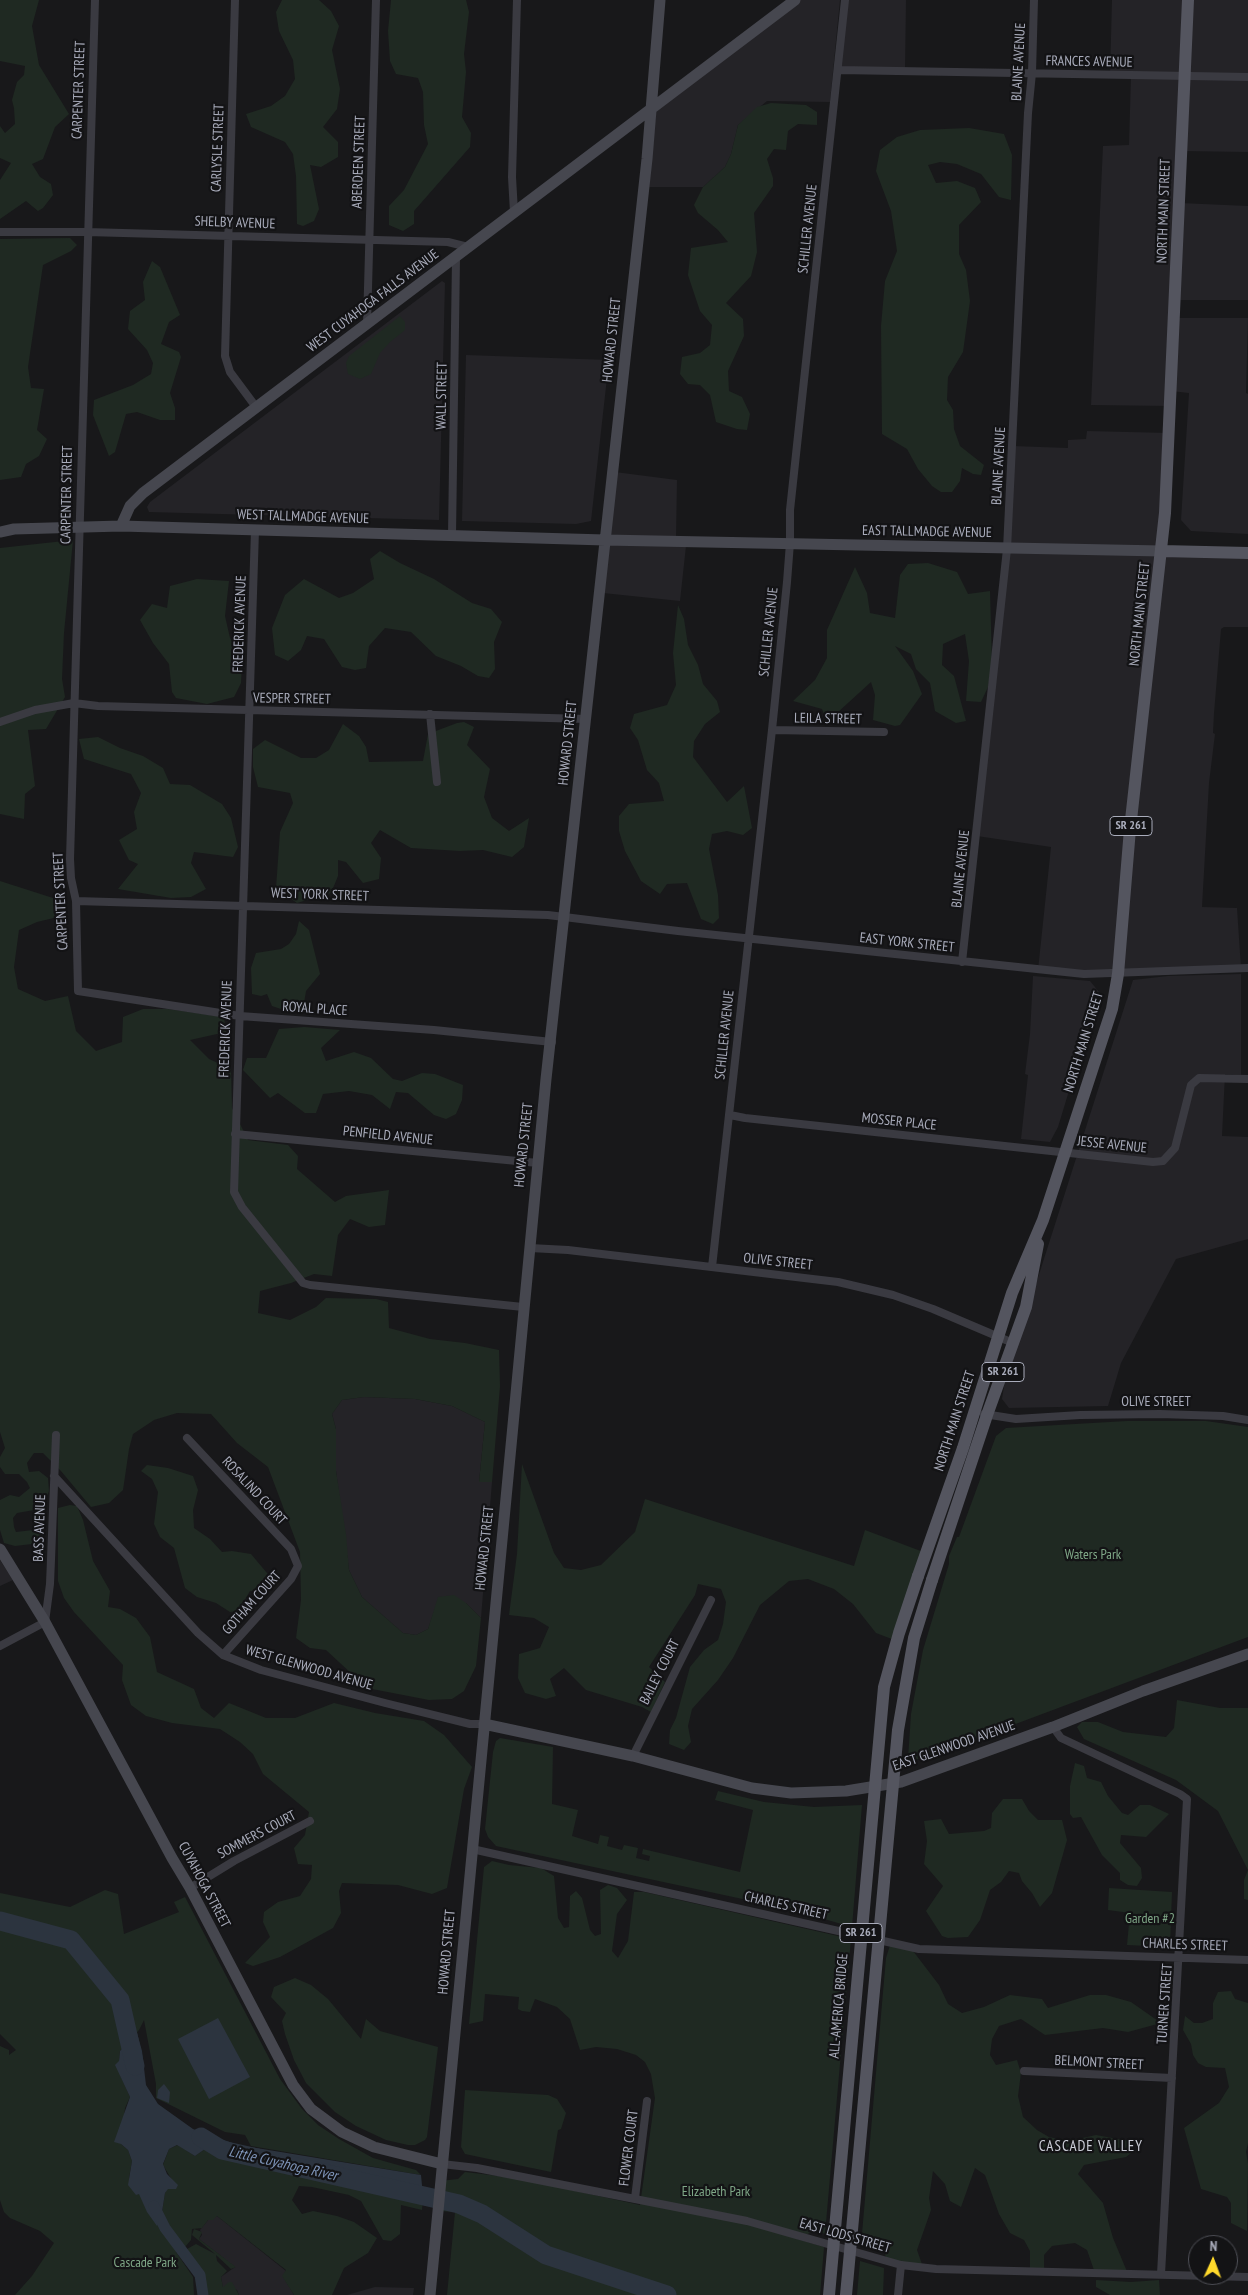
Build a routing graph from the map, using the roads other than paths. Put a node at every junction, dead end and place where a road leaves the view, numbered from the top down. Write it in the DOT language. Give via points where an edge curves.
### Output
graph roads {
  1 [pos="94,0"];
  2 [pos="235,0"];
  3 [pos="376,0"];
  4 [pos="517,0"];
  5 [pos="660,0"];
  6 [pos="795,0"];
  7 [pos="845,0"];
  8 [pos="1034,0"];
  9 [pos="1188,0"];
  10 [pos="839,70"];
  11 [pos="1032,73"];
  12 [pos="1186,76"];
  13 [pos="1248,78"];
  14 [pos="652,108"];
  15 [pos="514,212"];
  16 [pos="0,232"];
  17 [pos="87,232"];
  18 [pos="229,236"];
  19 [pos="369,240"];
  20 [pos="468,247"];
  21 [pos="456,258"];
  22 [pos="367,324"];
  23 [pos="256,407"];
  24 [pos="79,526"];
  25 [pos="121,526"];
  26 [pos="255,530"];
  27 [pos="0,532"];
  28 [pos="452,535"];
  29 [pos="605,540"];
  30 [pos="790,543"];
  31 [pos="1008,548"];
  32 [pos="1162,551"];
  33 [pos="1248,553"];
  34 [pos="74,702"];
  35 [pos="249,710"];
  36 [pos="430,714"];
  37 [pos="586,719"];
  38 [pos="0,722"];
  39 [pos="772,730"];
  40 [pos="884,732"];
  41 [pos="437,782"];
  42 [pos="76,901"];
  43 [pos="244,904"];
  44 [pos="564,918"];
  45 [pos="749,939"];
  46 [pos="962,962"];
  47 [pos="1248,968"];
  48 [pos="1118,974"];
  49 [pos="78,991"];
  50 [pos="240,1016"];
  51 [pos="552,1042"];
  52 [pos="1248,1079"];
  53 [pos="730,1115"];
  54 [pos="235,1134"];
  55 [pos="1066,1152"];
  56 [pos="538,1162"];
  57 [pos="1043,1220"];
  58 [pos="530,1248"];
  59 [pos="712,1267"];
  60 [pos="523,1307"];
  61 [pos="999,1335"];
  62 [pos="1013,1343"];
  63 [pos="981,1413"];
  64 [pos="1248,1420"];
  65 [pos="969,1426"];
  66 [pos="982,1430"];
  67 [pos="56,1435"];
  68 [pos="187,1438"];
  69 [pos="54,1476"];
  70 [pos="0,1549"];
  71 [pos="298,1566"];
  72 [pos="918,1576"];
  73 [pos="711,1600"];
  74 [pos="45,1622"];
  75 [pos="0,1646"];
  76 [pos="1248,1654"];
  77 [pos="223,1655"];
  78 [pos="484,1724"];
  79 [pos="1053,1727"];
  80 [pos="633,1756"];
  81 [pos="310,1821"];
  82 [pos="472,1849"];
  83 [pos="190,1888"];
  84 [pos="1180,1957"];
  85 [pos="1248,1960"];
  86 [pos="1024,2071"];
  87 [pos="1172,2078"];
  88 [pos="648,2101"];
  89 [pos="442,2164"];
  90 [pos="635,2198"];
  91 [pos="901,2265"];
  92 [pos="1161,2274"];
  93 [pos="1248,2277"];
  94 [pos="430,2295"];
  95 [pos="829,2295"];
  96 [pos="846,2295"];
  97 [pos="898,2295"];
  1 -- 17 [label="street, CARPENTER STREET"];
  2 -- 18 [label="street, CARLYSLE STREET"];
  3 -- 19 [label="street, ABERDEEN STREET"];
  4 -- 15 [label="street"];
  5 -- 14 [label="main road, HOWARD STREET"];
  6 -- 14 [label="main road, WEST CUYAHOGA FALLS AVENUE"];
  7 -- 10 [label="street, SCHILLER AVENUE"];
  8 -- 11 [label="street, BLAINE AVENUE"];
  9 -- 12 [label="main road, NORTH MAIN STREET"];
  10 -- 11 [label="street, FRANCES AVENUE"];
  10 -- 30 [label="street, SCHILLER AVENUE" via="790,510"];
  11 -- 12 [label="street, FRANCES AVENUE"];
  11 -- 31 [label="street, BLAINE AVENUE"];
  12 -- 13 [label="street, FRANCES AVENUE"];
  12 -- 32 [label="main road, NORTH MAIN STREET"];
  14 -- 15 [label="main road, WEST CUYAHOGA FALLS AVENUE"];
  14 -- 29 [label="main road, HOWARD STREET"];
  15 -- 20 [label="main road, WEST CUYAHOGA FALLS AVENUE"];
  16 -- 17 [label="street, SHELBY AVENUE"];
  17 -- 18 [label="street, SHELBY AVENUE"];
  17 -- 24 [label="street, CARPENTER STREET"];
  18 -- 19 [label="street, SHELBY AVENUE"];
  18 -- 23 [label="street, CARLYSLE STREET" via="225,356 230,372"];
  19 -- 20 [label="street, SHELBY AVENUE" via="448,242"];
  19 -- 22 [label="street, ABERDEEN STREET"];
  20 -- 21 [label="main road, WEST CUYAHOGA FALLS AVENUE"];
  21 -- 22 [label="main road, WEST CUYAHOGA FALLS AVENUE"];
  21 -- 28 [label="street, WALL STREET"];
  22 -- 23 [label="main road, WEST CUYAHOGA FALLS AVENUE"];
  23 -- 25 [label="main road, WEST CUYAHOGA FALLS AVENUE" via="143,493 130,506"];
  24 -- 25 [label="main road, WEST TALLMADGE AVENUE"];
  24 -- 27 [label="main road, WEST TALLMADGE AVENUE"];
  24 -- 34 [label="street, CARPENTER STREET"];
  25 -- 26 [label="main road, WEST TALLMADGE AVENUE"];
  26 -- 28 [label="main road, WEST TALLMADGE AVENUE"];
  26 -- 35 [label="street, FREDERICK AVENUE"];
  28 -- 29 [label="main road, WEST TALLMADGE AVENUE"];
  29 -- 30 [label="main road, EAST TALLMADGE AVENUE"];
  29 -- 37 [label="main road, HOWARD STREET"];
  30 -- 31 [label="main road, EAST TALLMADGE AVENUE"];
  30 -- 39 [label="street, SCHILLER AVENUE"];
  31 -- 32 [label="main road, EAST TALLMADGE AVENUE"];
  31 -- 46 [label="street, BLAINE AVENUE"];
  32 -- 33 [label="main road, EAST TALLMADGE AVENUE"];
  32 -- 48 [label="main road, NORTH MAIN STREET / SR 261" via="1130,829"];
  34 -- 35 [label="street, VESPER STREET" via="98,706"];
  34 -- 38 [label="street, VESPER STREET"];
  34 -- 42 [label="street, CARPENTER STREET" via="70,859"];
  35 -- 36 [label="street, VESPER STREET"];
  35 -- 43 [label="street, FREDERICK AVENUE"];
  36 -- 37 [label="street, VESPER STREET"];
  36 -- 41 [label="street"];
  37 -- 44 [label="main road, HOWARD STREET"];
  39 -- 40 [label="street, LEILA STREET"];
  39 -- 45 [label="street, SCHILLER AVENUE"];
  42 -- 43 [label="street, WEST YORK STREET"];
  42 -- 49 [label="street, CARPENTER STREET"];
  43 -- 44 [label="street, WEST YORK STREET"];
  43 -- 50 [label="street, FREDERICK AVENUE"];
  44 -- 45 [label="street, EAST YORK STREET"];
  44 -- 51 [label="main road, HOWARD STREET"];
  45 -- 46 [label="street, EAST YORK STREET"];
  45 -- 53 [label="street, SCHILLER AVENUE"];
  46 -- 48 [label="street, EAST YORK STREET" via="1084,974"];
  47 -- 48 [label="street, EAST YORK STREET"];
  48 -- 55 [label="main road, NORTH MAIN STREET / SR 261" via="1112,1009"];
  49 -- 50 [label="street, ROYAL PLACE"];
  50 -- 51 [label="street, ROYAL PLACE"];
  50 -- 54 [label="street, FREDERICK AVENUE"];
  51 -- 56 [label="main road, HOWARD STREET"];
  52 -- 55 [label="street, JESSE AVENUE" via="1199,1078 1191,1085 1175,1148 1163,1161"];
  53 -- 55 [label="street, MOSSER PLACE"];
  53 -- 59 [label="street, SCHILLER AVENUE"];
  54 -- 56 [label="street, PENFIELD AVENUE"];
  54 -- 60 [label="street, FREDERICK AVENUE" via="234,1192 242,1207 302,1282"];
  55 -- 57 [label="main road, NORTH MAIN STREET / SR 261"];
  56 -- 58 [label="main road, HOWARD STREET"];
  57 -- 61 [label="main road, NORTH MAIN STREET / SR 261" via="1012,1293"];
  57 -- 62 [label="main road, NORTH MAIN STREET / SR 261" via="1028,1300"];
  58 -- 59 [label="street, OLIVE STREET"];
  58 -- 60 [label="main road, HOWARD STREET"];
  59 -- 61 [label="street, OLIVE STREET" via="806,1277 870,1289"];
  60 -- 78 [label="main road, HOWARD STREET"];
  61 -- 62 [label="street, OLIVE STREET"];
  61 -- 63 [label="main road, NORTH MAIN STREET / SR 261"];
  62 -- 63 [label="main road, NORTH MAIN STREET / SR 261"];
  63 -- 64 [label="street, OLIVE STREET" via="1016,1419 1160,1414"];
  63 -- 65 [label="main road, NORTH MAIN STREET / SR 261"];
  63 -- 66 [label="main road, NORTH MAIN STREET / SR 261"];
  65 -- 66 [label="street"];
  65 -- 72 [label="main road, NORTH MAIN STREET / SR 261"];
  66 -- 96 [label="main road, NORTH MAIN STREET / SR 261, bridge" via="914,1638 898,1730"];
  67 -- 69 [label="street, BASS AVENUE"];
  68 -- 71 [label="street, ROSALIND COURT" via="290,1549"];
  69 -- 74 [label="street, BASS AVENUE" via="50,1584"];
  69 -- 77 [label="street, WEST GLENWOOD AVENUE" via="198,1633"];
  70 -- 74 [label="main road, CUYAHOGA STREET"];
  71 -- 77 [label="street, GOTHAM COURT" via="291,1579"];
  72 -- 95 [label="main road, ALL-AMERICA BRIDGE / SR 261, bridge" via="884,1687"];
  73 -- 80 [label="street, BAILEY COURT"];
  74 -- 75 [label="street"];
  74 -- 83 [label="main road, CUYAHOGA STREET"];
  76 -- 79 [label="main road, EAST GLENWOOD AVENUE" via="1142,1691"];
  77 -- 78 [label="street, WEST GLENWOOD AVENUE" via="261,1670 328,1688 470,1724"];
  78 -- 80 [label="main road, EAST GLENWOOD AVENUE"];
  78 -- 82 [label="main road, HOWARD STREET"];
  79 -- 80 [label="main road, EAST GLENWOOD AVENUE" via="901,1782 846,1791 791,1793 752,1788"];
  79 -- 84 [label="street, TURNER STREET" via="1061,1738 1187,1797"];
  81 -- 83 [label="street, SOMMERS COURT"];
  82 -- 84 [label="street, CHARLES STREET" via="919,1949"];
  82 -- 89 [label="main road, HOWARD STREET"];
  83 -- 89 [label="main road, CUYAHOGA STREET" via="293,2085 311,2108 342,2132 374,2147"];
  84 -- 85 [label="street, CHARLES STREET"];
  84 -- 87 [label="street, TURNER STREET"];
  86 -- 87 [label="street, BELMONT STREET"];
  87 -- 92 [label="street, TURNER STREET"];
  88 -- 90 [label="street, FLOWER COURT"];
  89 -- 90 [label="street, EAST LODS STREET"];
  89 -- 94 [label="main road, HOWARD STREET"];
  90 -- 91 [label="street, EAST LODS STREET" via="747,2221"];
  91 -- 92 [label="street, EAST LODS STREET" via="936,2269"];
  91 -- 97 [label="street"];
  92 -- 93 [label="street, EAST LODS STREET"];
}
